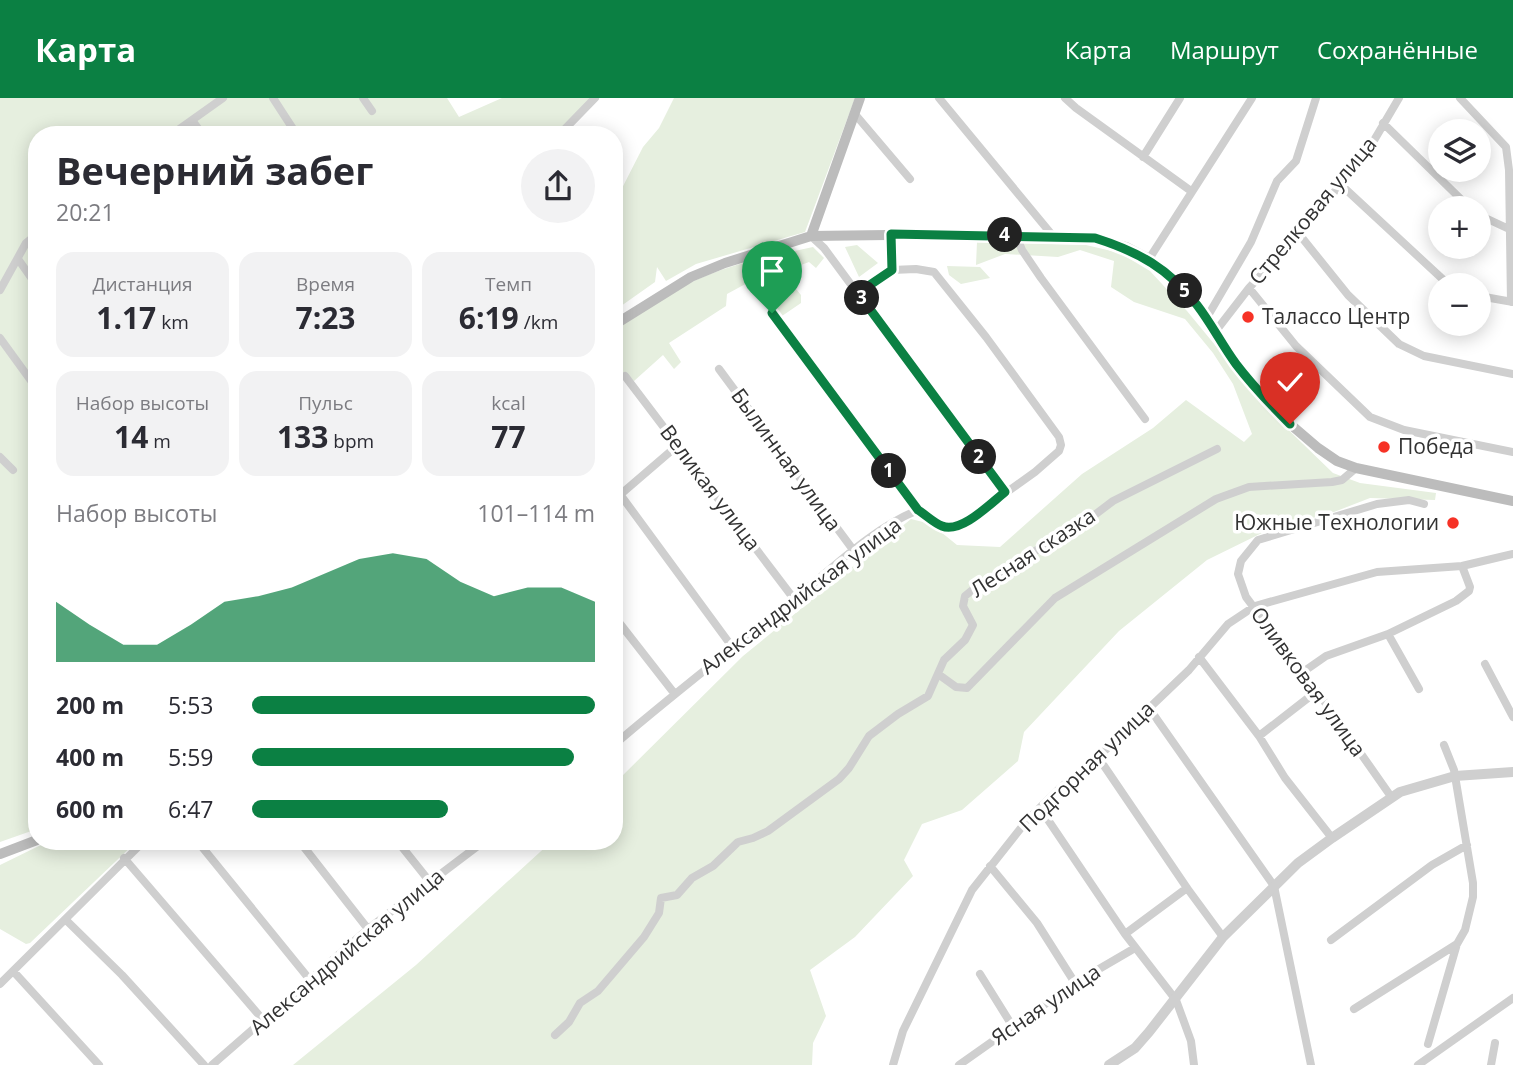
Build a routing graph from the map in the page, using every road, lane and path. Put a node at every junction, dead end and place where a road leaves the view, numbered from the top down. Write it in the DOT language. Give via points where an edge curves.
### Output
graph roads {
  1 [pos="223,98"];
  2 [pos="273,98"];
  3 [pos="363,98"];
  4 [pos="595,98"];
  5 [pos="860,98"];
  6 [pos="939,98"];
  7 [pos="1065,98"];
  8 [pos="1180,98"];
  9 [pos="1252,98"];
  10 [pos="1316,98"];
  11 [pos="1399,98"];
  12 [pos="1460,98"];
  13 [pos="372,111"];
  14 [pos="854,113"];
  15 [pos="192,120"];
  16 [pos="1383,123"];
  17 [pos="184,126"];
  18 [pos="196,126"];
  19 [pos="291,126"];
  20 [pos="568,126"];
  21 [pos="1143,157"];
  22 [pos="910,179"];
  23 [pos="1340,184"];
  24 [pos="1191,191"];
  25 [pos="1458,196"];
  26 [pos="1491,221"];
  27 [pos="1509,229"];
  28 [pos="891,234"];
  29 [pos="1299,234"];
  30 [pos="1016,235"];
  31 [pos="811,236"];
  32 [pos="1053,236"];
  33 [pos="28,241"];
  34 [pos="18,259"];
  35 [pos="1149,259"];
  36 [pos="892,270"];
  37 [pos="28,273"];
  38 [pos="1436,273"];
  39 [pos="1249,288"];
  40 [pos="0,290"];
  41 [pos="858,293"];
  42 [pos="1491,298"];
  43 [pos="1512,302"];
  44 [pos="772,313"];
  45 [pos="623,319"];
  46 [pos="1206,319"];
  47 [pos="1215,332"];
  48 [pos="0,338"];
  49 [pos="719,369"];
  50 [pos="1513,374"];
  51 [pos="625,376"];
  52 [pos="28,377"];
  53 [pos="1145,419"];
  54 [pos="678,445"];
  55 [pos="1217,449"];
  56 [pos="1513,452"];
  57 [pos="0,457"];
  58 [pos="1356,468"];
  59 [pos="13,470"];
  60 [pos="623,492"];
  61 [pos="1005,492"];
  62 [pos="623,497"];
  63 [pos="1513,502"];
  64 [pos="1424,504"];
  65 [pos="918,510"];
  66 [pos="854,551"];
  67 [pos="1513,554"];
  68 [pos="1462,566"];
  69 [pos="794,599"];
  70 [pos="1255,606"];
  71 [pos="623,628"];
  72 [pos="1388,634"];
  73 [pos="733,648"];
  74 [pos="1199,657"];
  75 [pos="1485,664"];
  76 [pos="1303,672"];
  77 [pos="938,674"];
  78 [pos="1419,689"];
  79 [pos="1317,691"];
  80 [pos="674,693"];
  81 [pos="1149,708"];
  82 [pos="1513,716"];
  83 [pos="623,736"];
  84 [pos="1259,736"];
  85 [pos="1444,746"];
  86 [pos="1098,757"];
  87 [pos="1513,772"];
  88 [pos="1454,775"];
  89 [pos="1392,798"];
  90 [pos="1040,808"];
  91 [pos="1332,838"];
  92 [pos="28,843"];
  93 [pos="1467,845"];
  94 [pos="134,850"];
  95 [pos="204,850"];
  96 [pos="306,850"];
  97 [pos="405,850"];
  98 [pos="472,850"];
  99 [pos="0,854"];
  100 [pos="124,858"];
  101 [pos="990,866"];
  102 [pos="430,881"];
  103 [pos="1275,886"];
  104 [pos="1187,888"];
  105 [pos="66,920"];
  106 [pos="368,929"];
  107 [pos="1125,934"];
  108 [pos="1223,937"];
  109 [pos="1331,940"];
  110 [pos="1457,944"];
  111 [pos="1135,948"];
  112 [pos="14,972"];
  113 [pos="980,974"];
  114 [pos="310,980"];
  115 [pos="1075,982"];
  116 [pos="0,984"];
  117 [pos="1513,999"];
  118 [pos="1176,1000"];
  119 [pos="1354,1009"];
  120 [pos="264,1021"];
  121 [pos="1013,1027"];
  122 [pos="555,1035"];
  123 [pos="1495,1043"];
  124 [pos="1428,1044"];
  125 [pos="893,1064"];
  126 [pos="99,1065"];
  127 [pos="204,1065"];
  128 [pos="212,1065"];
  129 [pos="959,1065"];
  130 [pos="1109,1065"];
  131 [pos="1194,1065"];
  132 [pos="1311,1065"];
  133 [pos="1418,1065"];
  134 [pos="1491,1065"];
  1 -- 15 [label="street"];
  2 -- 19 [label="street"];
  3 -- 13 [label="street"];
  4 -- 20 [label="street"];
  5 -- 14 [label="main road"];
  6 -- 32 [label="street"];
  7 -- 21 [label="street"];
  8 -- 21 [label="street"];
  9 -- 24 [label="street"];
  10 -- 46 [label="street" via="1296,160 1277,181 1251,242"];
  11 -- 16 [label="street, Стрелковая улица"];
  12 -- 27 [label="street" via="1506,147"];
  14 -- 22 [label="street"];
  14 -- 31 [label="main road"];
  15 -- 17 [label="street"];
  15 -- 18 [label="street"];
  16 -- 23 [label="street, Стрелковая улица" via="1366,154"];
  16 -- 25 [label="street"];
  21 -- 24 [label="street"];
  23 -- 29 [label="street, Стрелковая улица"];
  23 -- 38 [label="street"];
  24 -- 35 [label="street"];
  26 -- 27 [label="street"];
  27 -- 43 [label="street"];
  28 -- 30 [label="main road"];
  28 -- 31 [label="main road"];
  28 -- 36 [label="street"];
  29 -- 39 [label="street, Стрелковая улица"];
  29 -- 50 [label="street" via="1348,295 1399,344 1424,356"];
  30 -- 32 [label="main road"];
  30 -- 53 [label="street" via="1022,250"];
  31 -- 41 [label="street"];
  31 -- 45 [label="main road" via="691,277"];
  32 -- 35 [label="main road" via="1095,238"];
  33 -- 34 [label="street"];
  34 -- 37 [label="street"];
  34 -- 40 [label="street"];
  35 -- 46 [label="main road" via="1172,277"];
  36 -- 41 [label="street"];
  36 -- 61 [label="street, Александрийская улица" via="934,272 1059,438 1059,451"];
  39 -- 47 [label="street, Стрелковая улица"];
  39 -- 56 [label="street" via="1296,346 1370,417 1405,430"];
  41 -- 61 [label="street"];
  42 -- 43 [label="street"];
  44 -- 65 [label="street"];
  46 -- 47 [label="main road"];
  47 -- 58 [label="main road" via="1236,364 1290,424 1337,461"];
  48 -- 52 [label="street"];
  49 -- 66 [label="street, Былинная улица"];
  51 -- 54 [label="street, Великая улица"];
  54 -- 60 [label="street"];
  54 -- 69 [label="street, Великая улица"];
  55 -- 77 [label="street, Лесная сказка" via="1113,501 973,589 963,606 973,625"];
  57 -- 59 [label="street"];
  58 -- 63 [label="main road"];
  58 -- 77 [label="street" via="1342,480 1249,487 1216,499 1055,598 967,688 956,687"];
  61 -- 65 [label="street, Александрийская улица" via="952,528"];
  62 -- 73 [label="street"];
  64 -- 70 [label="street, Оливковая улица" via="1409,500 1377,504 1258,540 1241,561 1238,574"];
  65 -- 66 [label="street, Александрийская улица"];
  66 -- 69 [label="street, Александрийская улица"];
  67 -- 68 [label="street, Подгорная улица"];
  68 -- 70 [label="street, Подгорная улица" via="1377,572"];
  68 -- 72 [label="street" via="1469,591"];
  69 -- 73 [label="street, Александрийская улица"];
  70 -- 74 [label="street, Подгорная улица" via="1228,624"];
  70 -- 76 [label="street, Оливковая улица"];
  71 -- 80 [label="street"];
  72 -- 76 [label="street" via="1326,656"];
  72 -- 78 [label="street"];
  73 -- 80 [label="street, Александрийская улица"];
  74 -- 81 [label="street, Подгорная улица"];
  74 -- 84 [label="street"];
  75 -- 82 [label="street"];
  76 -- 79 [label="street, Оливковая улица"];
  77 -- 122 [label="street, Лесная сказка" via="928,696 869,736 839,779 768,831 738,842 677,895 662,898 659,913 644,937"];
  79 -- 84 [label="street"];
  79 -- 89 [label="street, Оливковая улица"];
  80 -- 83 [label="street, Александрийская улица"];
  81 -- 86 [label="street, Подгорная улица"];
  81 -- 103 [label="street"];
  84 -- 91 [label="street"];
  85 -- 88 [label="street"];
  86 -- 90 [label="street, Подгорная улица"];
  86 -- 104 [label="street"];
  87 -- 88 [label="street"];
  88 -- 89 [label="street"];
  88 -- 93 [label="street"];
  89 -- 91 [label="street"];
  90 -- 101 [label="street, Подгорная улица"];
  90 -- 107 [label="street"];
  91 -- 103 [label="street"];
  92 -- 99 [label="main road"];
  93 -- 109 [label="street" via="1432,865"];
  93 -- 110 [label="street" via="1473,897"];
  94 -- 100 [label="street"];
  95 -- 114 [label="street"];
  96 -- 106 [label="street"];
  97 -- 102 [label="street"];
  98 -- 102 [label="street, Александрийская улица"];
  100 -- 105 [label="street"];
  100 -- 120 [label="street"];
  101 -- 115 [label="street" via="1037,923"];
  101 -- 125 [label="street, Подгорная улица" via="963,906 903,1031"];
  102 -- 106 [label="street, Александрийская улица"];
  103 -- 108 [label="street"];
  103 -- 132 [label="street"];
  104 -- 107 [label="street"];
  104 -- 108 [label="street"];
  105 -- 112 [label="street"];
  105 -- 127 [label="street"];
  106 -- 114 [label="street, Александрийская улица"];
  107 -- 111 [label="street"];
  108 -- 118 [label="street"];
  110 -- 119 [label="street"];
  110 -- 124 [label="street"];
  111 -- 115 [label="street, Ясная улица"];
  111 -- 118 [label="street"];
  112 -- 116 [label="street"];
  112 -- 126 [label="street"];
  113 -- 121 [label="street"];
  114 -- 120 [label="street, Александрийская улица"];
  115 -- 121 [label="street, Ясная улица"];
  117 -- 133 [label="street"];
  118 -- 130 [label="street" via="1135,1048"];
  118 -- 131 [label="street" via="1191,1041"];
  120 -- 128 [label="street, Александрийская улица"];
  121 -- 129 [label="street, Ясная улица"];
  123 -- 134 [label="street"];
}
